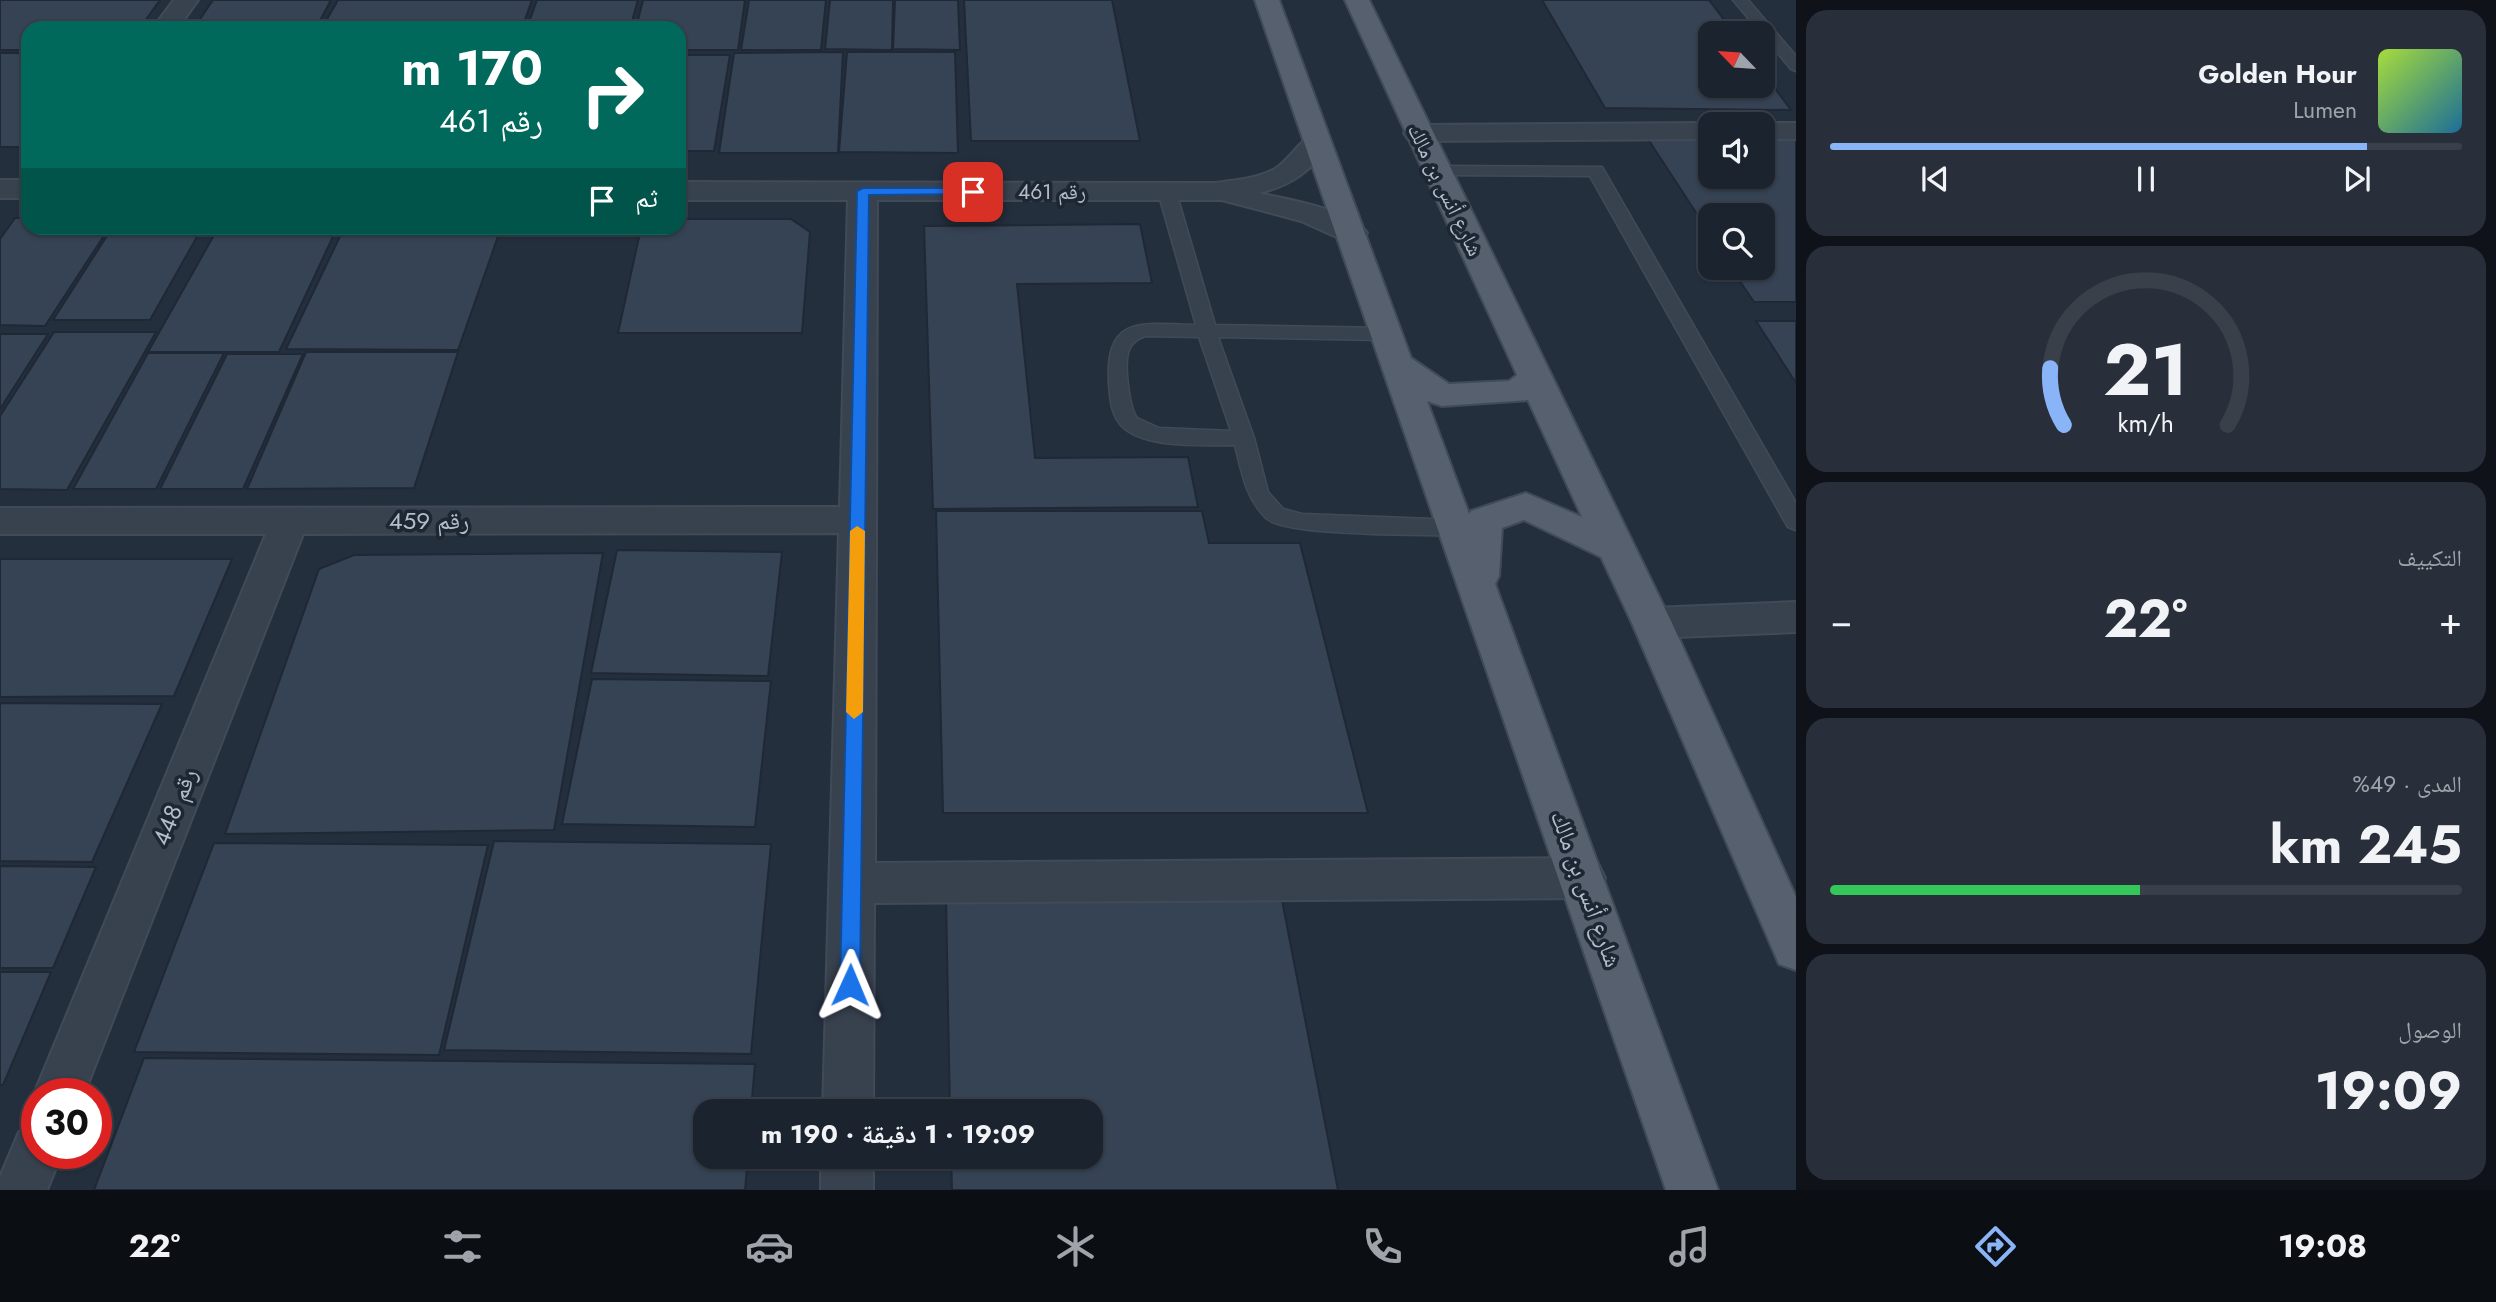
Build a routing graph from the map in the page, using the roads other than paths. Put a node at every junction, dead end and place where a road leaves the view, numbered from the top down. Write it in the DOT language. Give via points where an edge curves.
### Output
graph roads {
  1 [pos="186,0"];
  2 [pos="1266,0"];
  3 [pos="1357,0"];
  4 [pos="1740,0"];
  5 [pos="170,21"];
  6 [pos="1796,66"];
  7 [pos="1698,131"];
  8 [pos="1775,131"];
  9 [pos="1796,131"];
  10 [pos="1418,132"];
  11 [pos="1317,142"];
  12 [pos="1437,171"];
  13 [pos="0,188"];
  14 [pos="21,189"];
  15 [pos="686,191"];
  16 [pos="863,191"];
  17 [pos="1167,192"];
  18 [pos="1214,192"];
  19 [pos="1352,233"];
  20 [pos="1207,332"];
  21 [pos="1392,349"];
  22 [pos="1535,379"];
  23 [pos="1244,438"];
  24 [pos="857,520"];
  25 [pos="0,521"];
  26 [pos="290,521"];
  27 [pos="1796,522"];
  28 [pos="1457,528"];
  29 [pos="1615,548"];
  30 [pos="1479,588"];
  31 [pos="1796,617"];
  32 [pos="1652,623"];
  33 [pos="1582,878"];
  34 [pos="852,883"];
  35 [pos="1796,949"];
  36 [pos="65,1078"];
  37 [pos="848,1099"];
  38 [pos="29,1169"];
  39 [pos="847,1169"];
  40 [pos="21,1190"];
  41 [pos="846,1190"];
  42 [pos="1692,1190"];
  1 -- 5 [label="street"];
  2 -- 11 [label="main road, شارع أنس بن مالك"];
  3 -- 10 [label="main road, شارع أنس بن مالك"];
  4 -- 6 [label="lane"];
  7 -- 10 [label="street"];
  8 -- 9 [label="street"];
  10 -- 12 [label="main road, شارع أنس بن مالك"];
  11 -- 18 [label="street" via="1286,177"];
  11 -- 19 [label="main road, شارع أنس بن مالك"];
  12 -- 22 [label="main road, شارع أنس بن مالك"];
  12 -- 27 [label="lane" via="1596,171"];
  13 -- 14 [label="street"];
  15 -- 16 [label="street, رقم 461"];
  16 -- 17 [label="street, رقم 461"];
  16 -- 24 [label="street"];
  17 -- 18 [label="street, رقم 461"];
  17 -- 20 [label="lane"];
  18 -- 19 [label="street" via="1282,205"];
  19 -- 21 [label="main road, شارع أنس بن مالك"];
  20 -- 21 [label="lane"];
  20 -- 23 [label="lane"];
  20 -- 23 [label="lane" via="1142,330 1124,338 1116,352 1123,415 1135,429 1155,435"];
  21 -- 22 [label="main road" via="1442,395 1517,393"];
  21 -- 28 [label="main road, شارع أنس بن مالك"];
  22 -- 29 [label="main road, شارع أنس بن مالك"];
  23 -- 28 [label="lane" via="1258,495 1276,515 1302,522"];
  24 -- 26 [label="street, رقم 459"];
  24 -- 34 [label="street"];
  25 -- 26 [label="street, رقم 459"];
  26 -- 36 [label="street, رقم 448"];
  28 -- 30 [label="main road, شارع أنس بن مالك"];
  29 -- 30 [label="main road, شارع أنس بن مالك" via="1526,506 1484,520"];
  29 -- 32 [label="main road, شارع أنس بن مالك"];
  30 -- 33 [label="main road, شارع أنس بن مالك"];
  31 -- 32 [label="street"];
  32 -- 35 [label="main road, شارع أنس بن مالك"];
  33 -- 34 [label="street"];
  33 -- 42 [label="main road, شارع أنس بن مالك"];
  34 -- 37 [label="street"];
  38 -- 40 [label="street"];
  39 -- 41 [label="street"];
}
